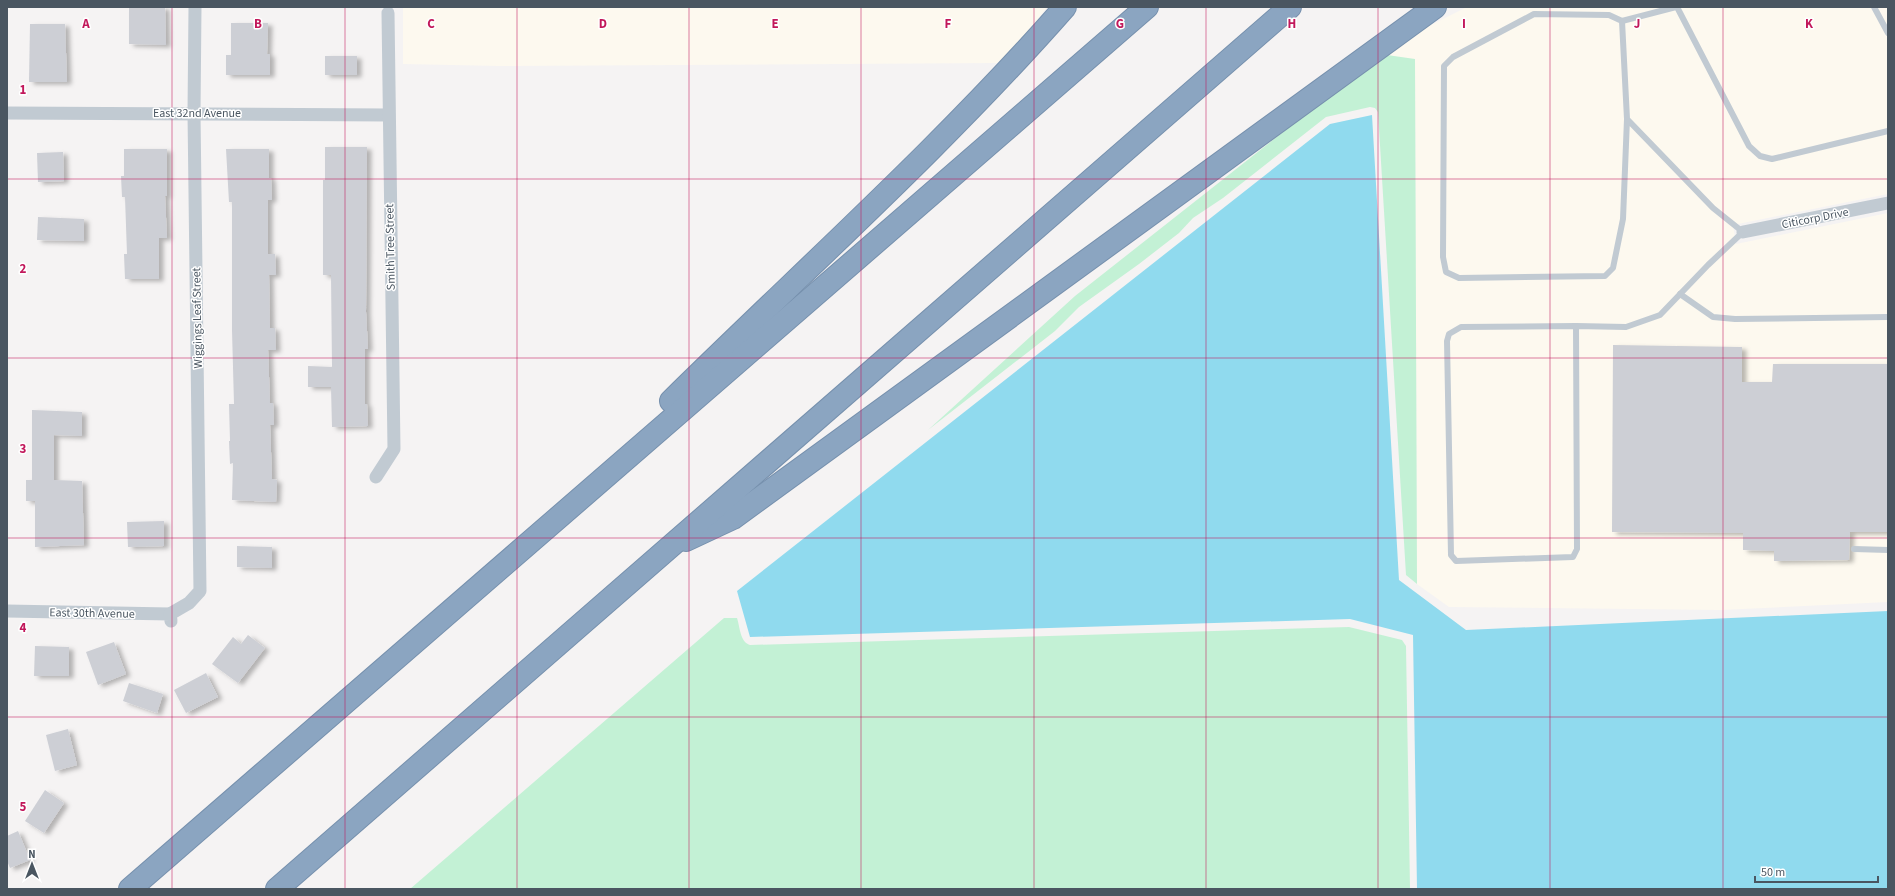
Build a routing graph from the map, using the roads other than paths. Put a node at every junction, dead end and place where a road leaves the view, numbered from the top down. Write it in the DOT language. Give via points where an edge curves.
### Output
graph roads {
  1 [pos="195,7"];
  2 [pos="1065,7"];
  3 [pos="1147,7"];
  4 [pos="1290,7"];
  5 [pos="1435,7"];
  6 [pos="1677,7"];
  7 [pos="1874,7"];
  8 [pos="388,13"];
  9 [pos="1622,21"];
  10 [pos="1888,33"];
  11 [pos="194,113"];
  12 [pos="7,114"];
  13 [pos="388,115"];
  14 [pos="1626,120"];
  15 [pos="1888,131"];
  16 [pos="1888,204"];
  17 [pos="1743,232"];
  18 [pos="1680,294"];
  19 [pos="1888,318"];
  20 [pos="1576,326"];
  21 [pos="376,477"];
  22 [pos="1854,549"];
  23 [pos="519,550"];
  24 [pos="1888,550"];
  25 [pos="663,551"];
  26 [pos="7,611"];
  27 [pos="170,618"];
  28 [pos="130,889"];
  29 [pos="277,889"];
  1 -- 11 [label="street, Wiggings Leaf Street"];
  2 -- 23 [label="highway" via="1032,45 907,172"];
  3 -- 23 [label="highway"];
  4 -- 25 [label="highway"];
  5 -- 25 [label="highway" via="733,518"];
  6 -- 9 [label="lane"];
  6 -- 15 [label="lane" via="1749,146 1760,156 1772,159"];
  7 -- 10 [label="lane"];
  8 -- 13 [label="street, Smith Tree Street"];
  9 -- 14 [label="lane"];
  9 -- 14 [label="lane" via="1609,15 1534,14 1453,57 1444,66 1443,257 1446,272 1459,278 1605,276 1614,268 1623,218"];
  11 -- 12 [label="street, East 32nd Avenue"];
  11 -- 13 [label="street, East 32nd Avenue"];
  11 -- 27 [label="street, Wiggings Leaf Street" via="200,591"];
  13 -- 21 [label="street, Smith Tree Street" via="394,449"];
  14 -- 17 [label="lane" via="1713,208"];
  16 -- 17 [label="street, Citicorp Drive"];
  17 -- 18 [label="lane"];
  18 -- 19 [label="lane" via="1713,317"];
  18 -- 20 [label="lane" via="1660,315 1626,327"];
  20 -- 20 [label="lane" via="1577,549 1573,557 1456,561 1451,555 1447,341 1449,334 1461,327"];
  22 -- 24 [label="lane"];
  23 -- 28 [label="highway"];
  25 -- 29 [label="highway"];
  26 -- 27 [label="street, East 30th Avenue"];
}
